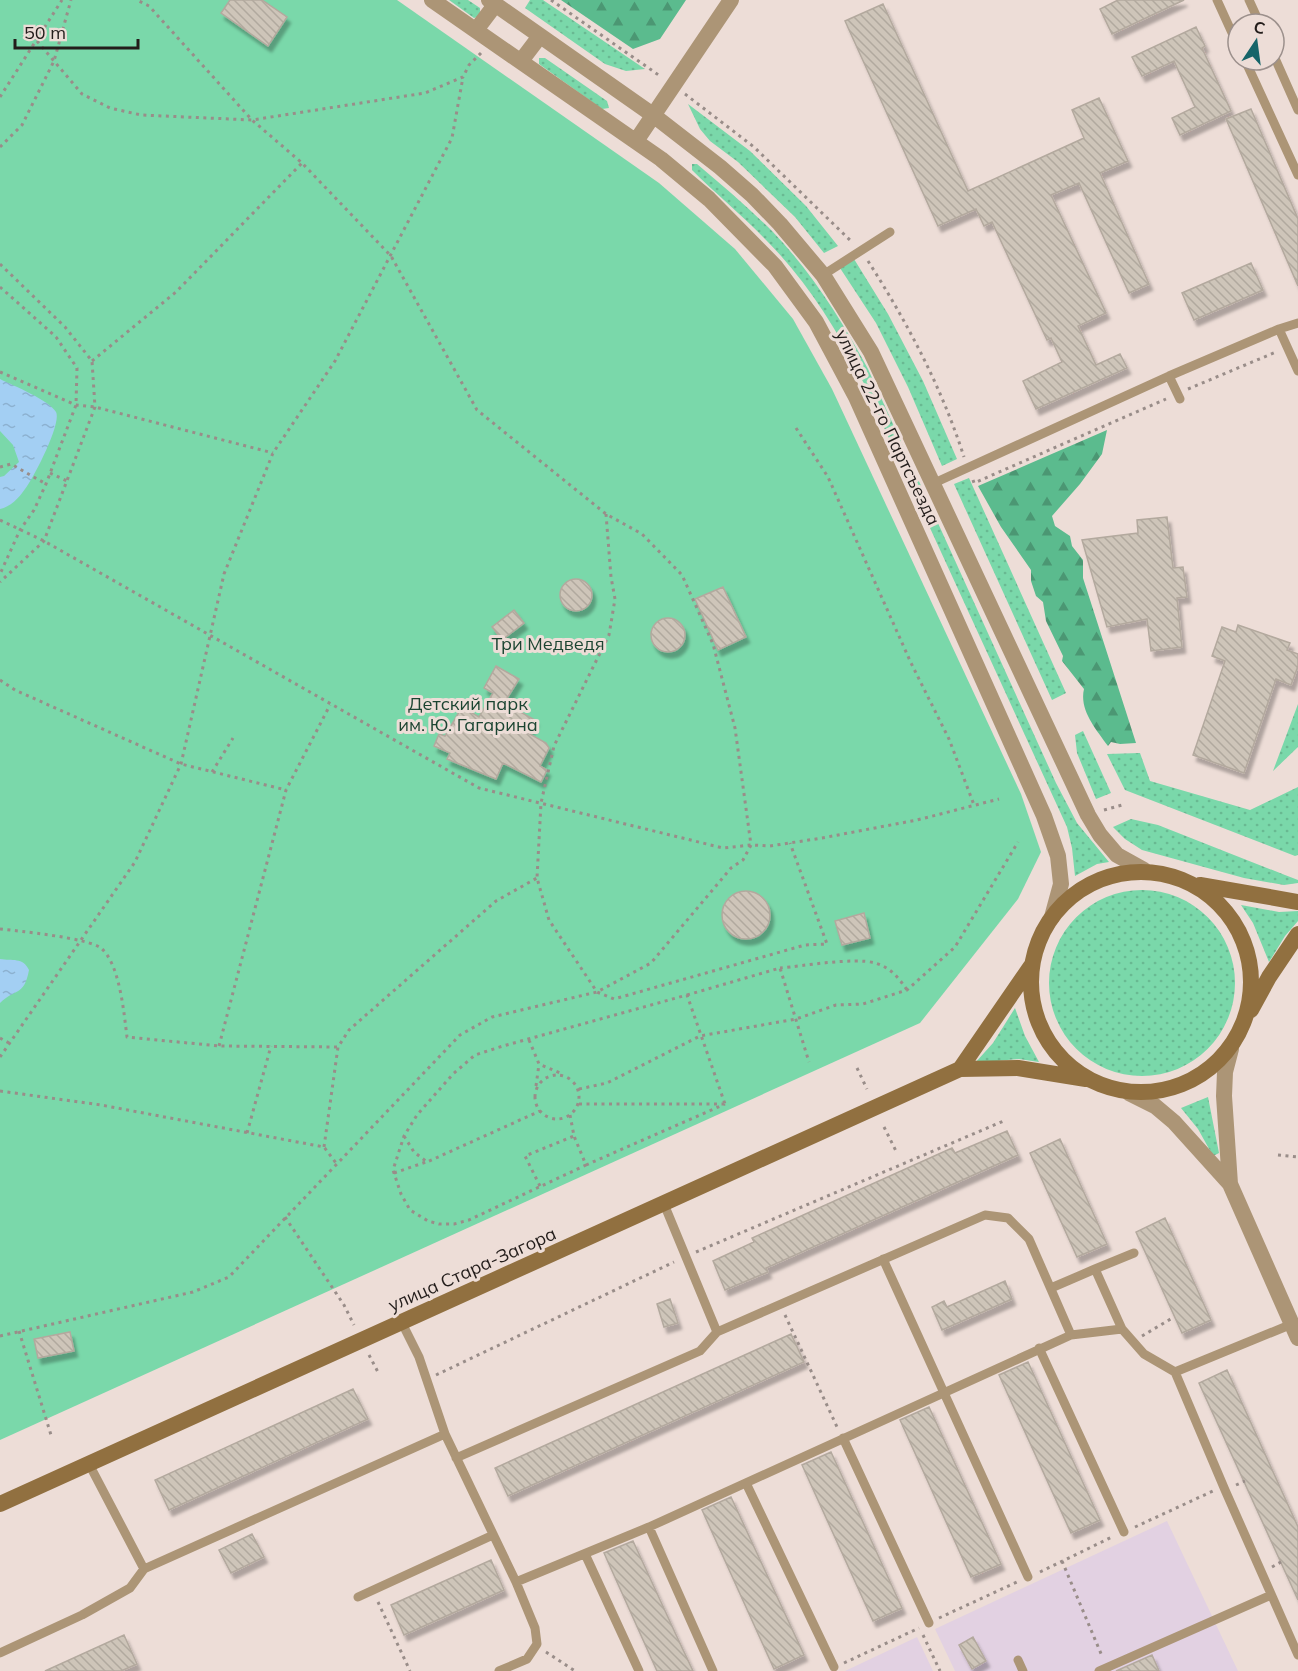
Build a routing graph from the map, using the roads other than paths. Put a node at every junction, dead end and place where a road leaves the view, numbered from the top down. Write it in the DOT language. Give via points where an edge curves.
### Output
graph roads {
  1 [pos="432,0"];
  2 [pos="730,0"];
  3 [pos="1217,0"];
  4 [pos="492,2"];
  5 [pos="1226,20"];
  6 [pos="476,30"];
  7 [pos="540,36"];
  8 [pos="521,61"];
  9 [pos="1251,72"];
  10 [pos="1281,72"];
  11 [pos="1298,110"];
  12 [pos="653,115"];
  13 [pos="636,141"];
  14 [pos="1298,175"];
  15 [pos="890,232"];
  16 [pos="823,275"];
  17 [pos="1298,323"];
  18 [pos="1279,329"];
  19 [pos="1298,371"];
  20 [pos="1169,376"];
  21 [pos="1179,397"];
  22 [pos="932,484"];
  23 [pos="1144,870"];
  24 [pos="1200,885"];
  25 [pos="1298,902"];
  26 [pos="1052,917"];
  27 [pos="1298,934"];
  28 [pos="1031,966"];
  29 [pos="1247,1016"];
  30 [pos="1231,1049"];
  31 [pos="960,1069"];
  32 [pos="1086,1079"];
  33 [pos="1129,1093"];
  34 [pos="1230,1184"];
  35 [pos="664,1204"];
  36 [pos="1134,1252"];
  37 [pos="883,1259"];
  38 [pos="1095,1269"];
  39 [pos="1051,1287"];
  40 [pos="402,1323"];
  41 [pos="1122,1329"];
  42 [pos="1295,1331"];
  43 [pos="717,1332"];
  44 [pos="1071,1335"];
  45 [pos="1039,1348"];
  46 [pos="1175,1372"];
  47 [pos="944,1393"];
  48 [pos="445,1434"];
  49 [pos="843,1438"];
  50 [pos="456,1458"];
  51 [pos="89,1464"];
  52 [pos="746,1483"];
  53 [pos="0,1504"];
  54 [pos="649,1527"];
  55 [pos="1124,1532"];
  56 [pos="493,1535"];
  57 [pos="585,1554"];
  58 [pos="144,1569"];
  59 [pos="1028,1577"];
  60 [pos="516,1582"];
  61 [pos="1271,1595"];
  62 [pos="358,1597"];
  63 [pos="929,1623"];
  64 [pos="0,1653"];
  65 [pos="1298,1655"];
  66 [pos="1018,1660"];
  67 [pos="834,1667"];
  68 [pos="1103,1669"];
  69 [pos="499,1671"];
  70 [pos="639,1671"];
  71 [pos="713,1671"];
  72 [pos="1023,1671"];
  1 -- 6 [label="street, улица 22-го Партсъезда"];
  2 -- 12 [label="street"];
  3 -- 5 [label="lane"];
  4 -- 6 [label="street"];
  4 -- 7 [label="street, улица 22-го Партсъезда"];
  6 -- 8 [label="street, улица 22-го Партсъезда"];
  7 -- 8 [label="street"];
  7 -- 12 [label="street, улица 22-го Партсъезда"];
  8 -- 13 [label="street, улица 22-го Партсъезда"];
  9 -- 14 [label="lane"];
  10 -- 11 [label="lane"];
  12 -- 13 [label="street"];
  12 -- 16 [label="street, улица 22-го Партсъезда" via="752,195"];
  13 -- 26 [label="street, улица 22-го Партсъезда" via="709,199 775,266 816,322 856,397 1044,816 1058,856 1061,884"];
  15 -- 16 [label="lane"];
  16 -- 22 [label="street, улица 22-го Партсъезда" via="871,352"];
  17 -- 18 [label="lane"];
  18 -- 19 [label="lane"];
  18 -- 20 [label="lane"];
  20 -- 21 [label="lane"];
  20 -- 22 [label="lane"];
  22 -- 23 [label="street, улица 22-го Партсъезда" via="1088,815 1117,855"];
  23 -- 24 [label="main road"];
  23 -- 26 [label="main road" via="1112,875 1081,890"];
  24 -- 25 [label="main road"];
  24 -- 29 [label="main road" via="1227,910 1243,939 1251,978"];
  26 -- 28 [label="main road"];
  27 -- 29 [label="main road"];
  28 -- 31 [label="main road"];
  28 -- 32 [label="main road" via="1030,988 1036,1018 1053,1051"];
  29 -- 30 [label="main road"];
  30 -- 33 [label="main road" via="1202,1075 1162,1091"];
  30 -- 34 [label="street" via="1224,1096"];
  31 -- 32 [label="main road, улица Стара-Загора" via="1018,1068"];
  31 -- 35 [label="main road, улица Стара-Загора"];
  32 -- 33 [label="main road"];
  33 -- 34 [label="street" via="1155,1106 1174,1122"];
  34 -- 42 [label="street"];
  35 -- 40 [label="main road, улица Стара-Загора"];
  35 -- 43 [label="lane"];
  36 -- 38 [label="lane"];
  37 -- 39 [label="lane" via="985,1215 1008,1218 1029,1239"];
  37 -- 43 [label="lane"];
  37 -- 47 [label="lane"];
  38 -- 39 [label="lane"];
  38 -- 41 [label="lane"];
  39 -- 44 [label="lane"];
  40 -- 48 [label="lane"];
  40 -- 51 [label="main road, улица Стара-Загора"];
  41 -- 44 [label="lane"];
  41 -- 46 [label="lane" via="1144,1354"];
  42 -- 46 [label="lane"];
  43 -- 50 [label="lane" via="700,1351"];
  44 -- 45 [label="lane"];
  45 -- 47 [label="lane"];
  45 -- 55 [label="lane"];
  46 -- 61 [label="lane"];
  47 -- 49 [label="lane"];
  47 -- 59 [label="lane"];
  48 -- 50 [label="lane"];
  48 -- 58 [label="lane"];
  49 -- 52 [label="lane"];
  49 -- 63 [label="lane"];
  50 -- 56 [label="lane"];
  51 -- 53 [label="main road, улица Стара-Загора"];
  51 -- 58 [label="lane"];
  52 -- 54 [label="lane"];
  52 -- 67 [label="lane"];
  54 -- 57 [label="lane"];
  54 -- 71 [label="lane"];
  56 -- 60 [label="lane"];
  56 -- 62 [label="lane"];
  57 -- 60 [label="lane"];
  57 -- 70 [label="lane"];
  58 -- 64 [label="lane" via="130,1588"];
  60 -- 69 [label="lane" via="536,1628 536,1646 527,1659"];
  61 -- 65 [label="lane"];
  61 -- 68 [label="lane"];
  66 -- 72 [label="lane"];
}
